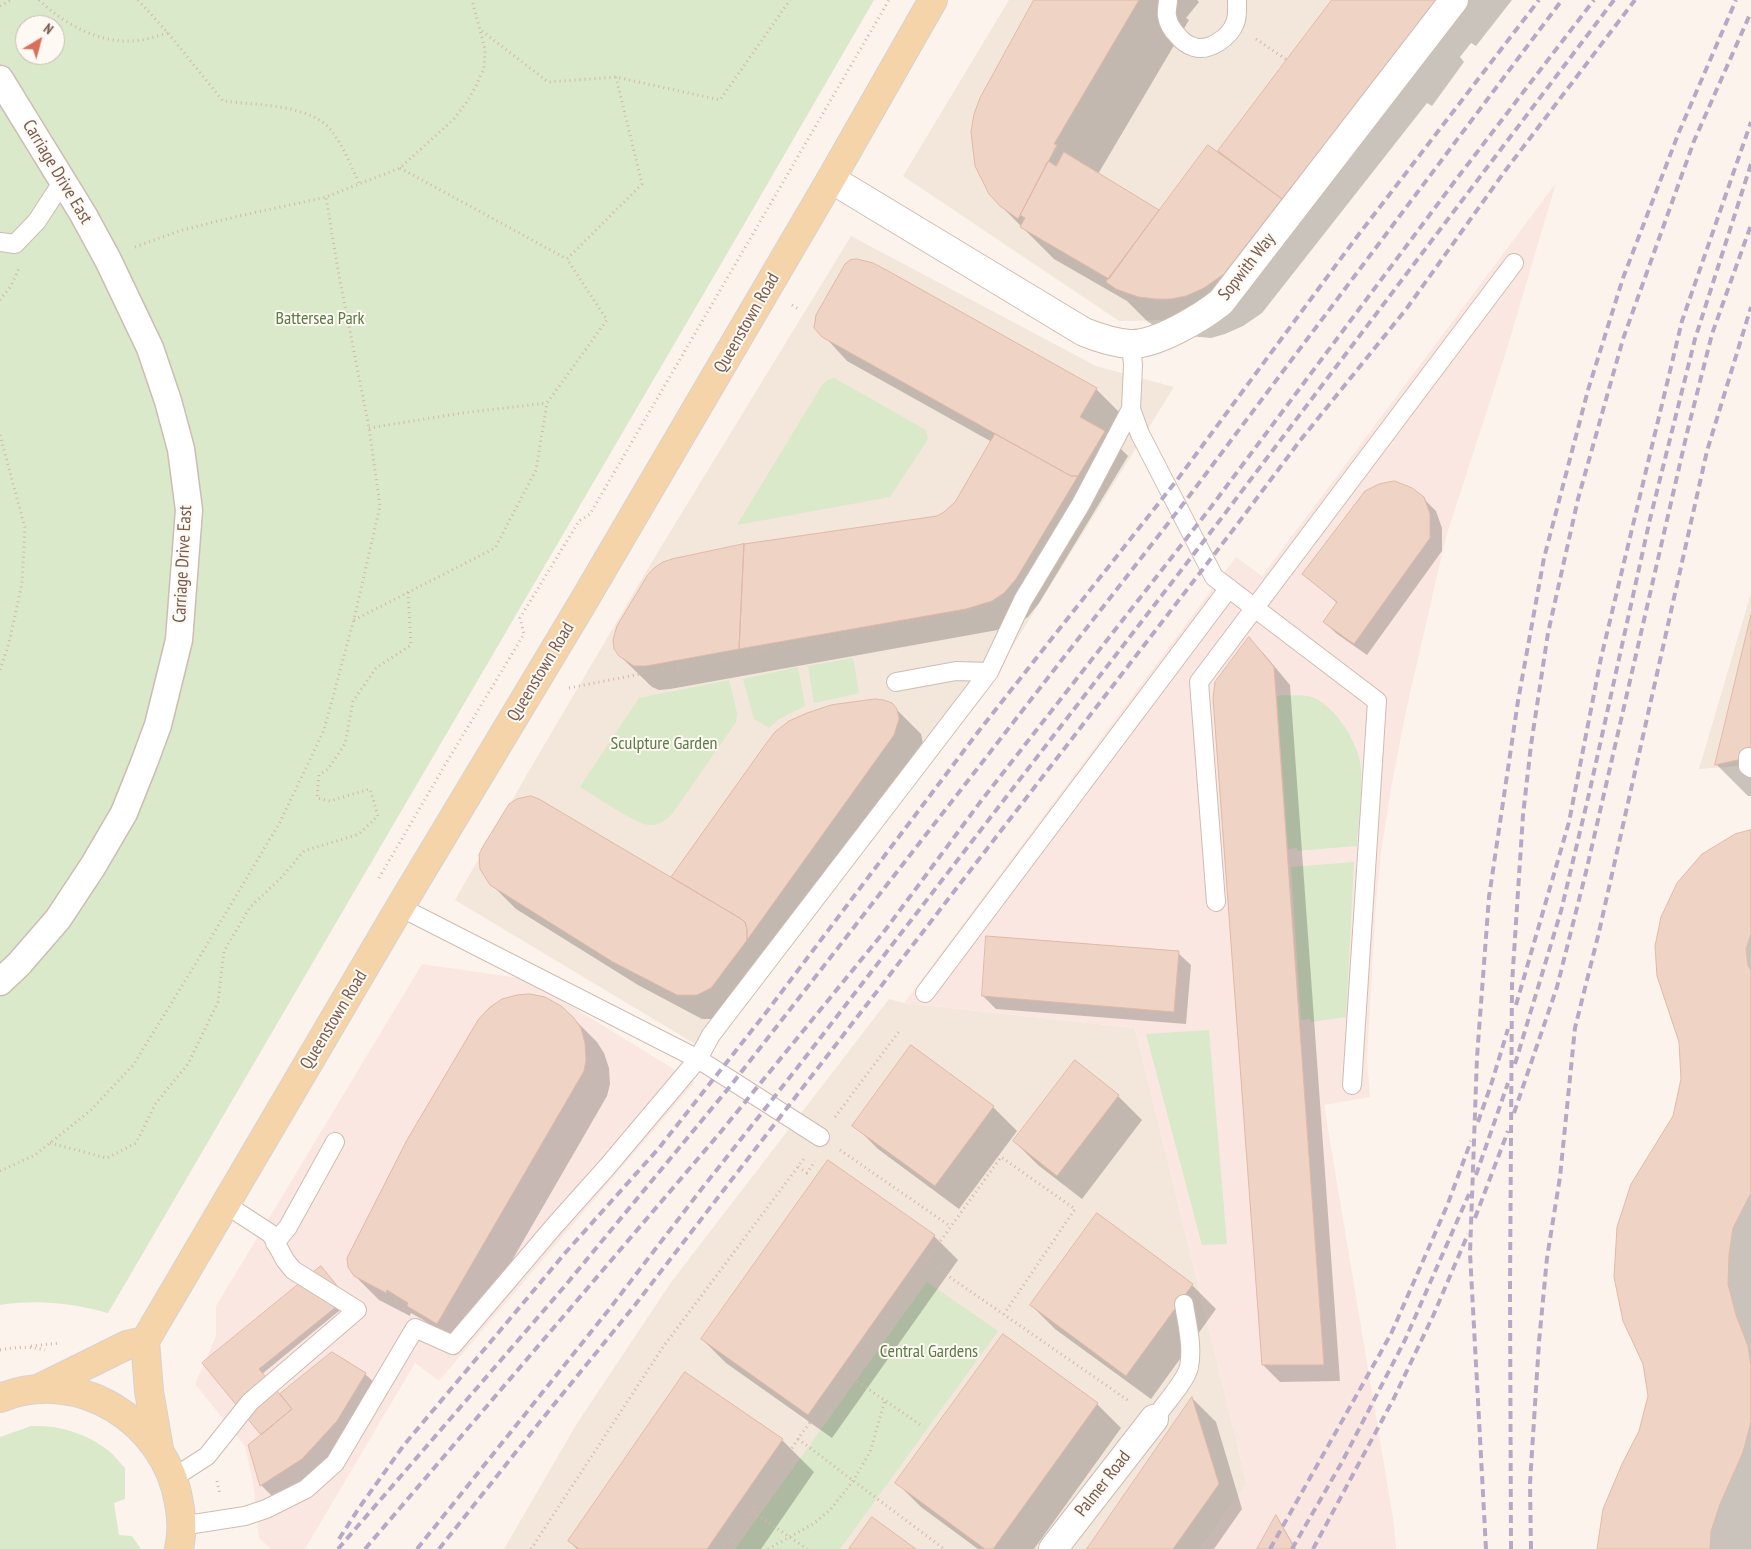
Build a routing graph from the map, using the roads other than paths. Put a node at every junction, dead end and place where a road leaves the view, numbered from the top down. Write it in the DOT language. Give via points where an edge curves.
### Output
graph roads {
  1 [pos="933,0"];
  2 [pos="1168,0"];
  3 [pos="1237,0"];
  4 [pos="1454,0"];
  5 [pos="0,79"];
  6 [pos="831,179"];
  7 [pos="63,181"];
  8 [pos="0,242"];
  9 [pos="1514,263"];
  10 [pos="1131,344"];
  11 [pos="1131,409"];
  12 [pos="1229,588"];
  13 [pos="1254,607"];
  14 [pos="990,672"];
  15 [pos="896,682"];
  16 [pos="1216,902"];
  17 [pos="400,907"];
  18 [pos="0,982"];
  19 [pos="925,994"];
  20 [pos="698,1059"];
  21 [pos="1352,1085"];
  22 [pos="820,1137"];
  23 [pos="335,1142"];
  24 [pos="225,1204"];
  25 [pos="275,1243"];
  26 [pos="1184,1304"];
  27 [pos="144,1341"];
  28 [pos="37,1390"];
  29 [pos="0,1398"];
  30 [pos="1154,1419"];
  31 [pos="159,1449"];
  32 [pos="173,1478"];
  33 [pos="180,1537"];
  34 [pos="1053,1549"];
  1 -- 6 [label="main road, Queenstown Road"];
  2 -- 3 [label="lane" via="1166,14 1169,23 1180,38 1195,48 1208,47 1228,34 1238,12"];
  4 -- 10 [label="street, Sopwith Way" via="1221,302 1177,330"];
  5 -- 7 [label="street, Carriage Drive East"];
  6 -- 10 [label="street, Sopwith Way" via="1084,332 1104,340"];
  6 -- 17 [label="main road, Queenstown Road"];
  7 -- 8 [label="lane" via="37,222 15,244"];
  7 -- 18 [label="street, Carriage Drive East" via="108,260 150,348 181,449 189,510 179,640 158,724 124,812 58,919"];
  9 -- 13 [label="lane"];
  10 -- 11 [label="lane" via="1134,365"];
  11 -- 12 [label="lane" via="1140,434 1214,577"];
  11 -- 14 [label="lane" via="1081,504 1023,600"];
  12 -- 13 [label="lane"];
  12 -- 19 [label="lane"];
  13 -- 16 [label="lane" via="1199,682"];
  13 -- 21 [label="lane" via="1377,701"];
  14 -- 15 [label="lane" via="956,671"];
  14 -- 20 [label="lane" via="717,1027"];
  17 -- 20 [label="lane"];
  17 -- 24 [label="main road, Queenstown Road"];
  20 -- 22 [label="lane"];
  20 -- 33 [label="lane" via="453,1345 415,1328 335,1463 306,1489 266,1509"];
  23 -- 25 [label="lane" via="288,1227"];
  24 -- 25 [label="lane" via="271,1234"];
  24 -- 27 [label="main road, Queenstown Road"];
  25 -- 32 [label="lane" via="293,1270 358,1310 250,1402 207,1456"];
  26 -- 30 [label="lane" via="1190,1348 1189,1368"];
  27 -- 28 [label="main road" via="127,1345"];
  27 -- 31 [label="main road"];
  28 -- 29 [label="main road"];
  28 -- 31 [label="main road" via="81,1394 102,1402 139,1426"];
  30 -- 34 [label="street, Palmer Road"];
  31 -- 32 [label="main road"];
  32 -- 33 [label="main road" via="178,1493"];
}
